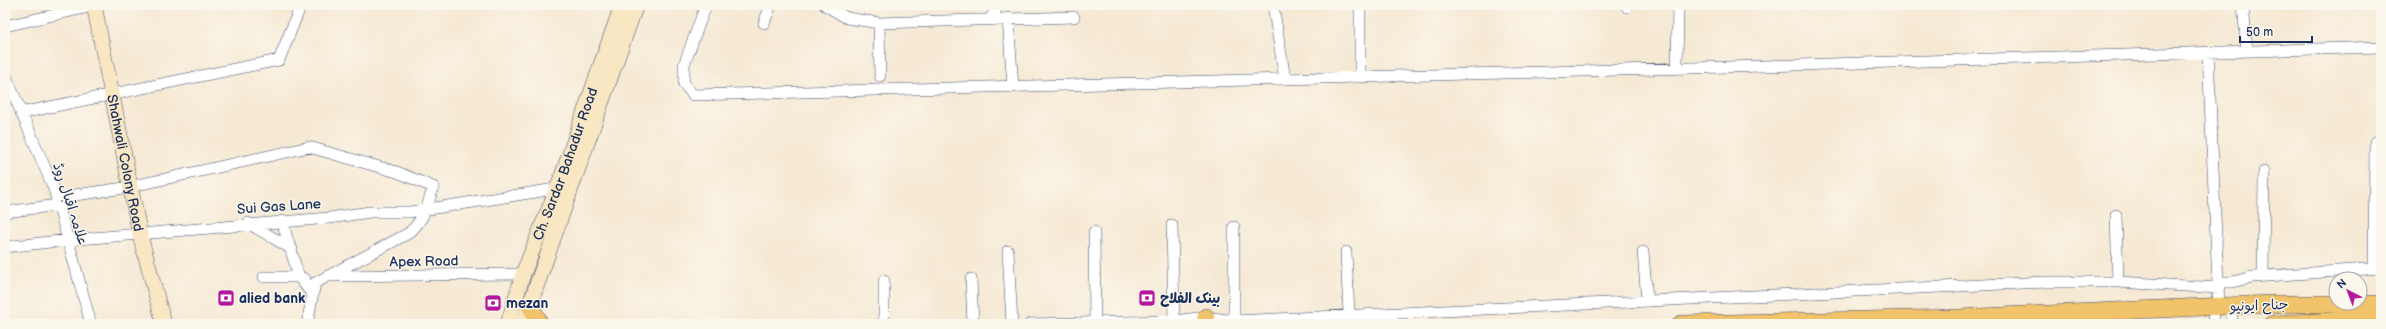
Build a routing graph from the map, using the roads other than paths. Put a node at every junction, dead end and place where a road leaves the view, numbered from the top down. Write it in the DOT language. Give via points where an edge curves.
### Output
graph roads {
  1 [pos="96,5"];
  2 [pos="301,5"];
  3 [pos="622,5"];
  4 [pos="636,5"];
  5 [pos="706,5"];
  6 [pos="771,5"];
  7 [pos="825,5"];
  8 [pos="999,5"];
  9 [pos="1273,5"];
  10 [pos="1360,5"];
  11 [pos="1678,5"];
  12 [pos="2243,5"];
  13 [pos="1074,17"];
  14 [pos="1008,18"];
  15 [pos="990,19"];
  16 [pos="764,23"];
  17 [pos="879,23"];
  18 [pos="5,26"];
  19 [pos="2381,47"];
  20 [pos="2247,51"];
  21 [pos="2208,52"];
  22 [pos="1677,69"];
  23 [pos="5,74"];
  24 [pos="880,76"];
  25 [pos="1360,78"];
  26 [pos="1285,79"];
  27 [pos="1013,87"];
  28 [pos="112,94"];
  29 [pos="21,113"];
  30 [pos="2375,142"];
  31 [pos="2264,172"];
  32 [pos="563,182"];
  33 [pos="130,186"];
  34 [pos="58,205"];
  35 [pos="428,209"];
  36 [pos="5,212"];
  37 [pos="2116,215"];
  38 [pos="282,221"];
  39 [pos="248,223"];
  40 [pos="1172,225"];
  41 [pos="1234,227"];
  42 [pos="1094,232"];
  43 [pos="140,235"];
  44 [pos="68,240"];
  45 [pos="5,247"];
  46 [pos="292,249"];
  47 [pos="1008,251"];
  48 [pos="1346,252"];
  49 [pos="1644,252"];
  50 [pos="2378,268"];
  51 [pos="523,274"];
  52 [pos="324,276"];
  53 [pos="2263,276"];
  54 [pos="264,277"];
  55 [pos="299,277"];
  56 [pos="971,279"];
  57 [pos="884,282"];
  58 [pos="2118,282"];
  59 [pos="2220,285"];
  60 [pos="313,288"];
  61 [pos="1647,300"];
  62 [pos="530,304"];
  63 [pos="2381,304"];
  64 [pos="2219,311"];
  65 [pos="1349,314"];
  66 [pos="2381,320"];
  67 [pos="1174,321"];
  68 [pos="1203,321"];
  69 [pos="1234,321"];
  70 [pos="1252,321"];
  71 [pos="165,323"];
  72 [pos="1095,323"];
  73 [pos="91,324"];
  74 [pos="306,324"];
  75 [pos="508,324"];
  76 [pos="523,324"];
  77 [pos="540,324"];
  78 [pos="884,324"];
  79 [pos="973,324"];
  80 [pos="1012,324"];
  81 [pos="1030,324"];
  82 [pos="1681,324"];
  83 [pos="2232,324"];
  84 [pos="2273,324"];
  1 -- 18 [label="street"];
  1 -- 28 [label="main road, Shahwali Colony Road"];
  2 -- 28 [label="street" via="279,60"];
  3 -- 32 [label="main road, Ch. Sardar Bahadur Road"];
  4 -- 32 [label="main road, Ch. Sardar Bahadur Road"];
  5 -- 27 [label="street" via="684,65 684,84 693,95"];
  6 -- 16 [label="street"];
  7 -- 17 [label="street" via="847,18"];
  8 -- 15 [label="street"];
  9 -- 26 [label="street"];
  10 -- 25 [label="street"];
  11 -- 22 [label="street"];
  12 -- 20 [label="street"];
  13 -- 14 [label="street"];
  14 -- 15 [label="street"];
  14 -- 27 [label="street"];
  15 -- 17 [label="street"];
  17 -- 24 [label="street"];
  19 -- 20 [label="street"];
  20 -- 21 [label="street"];
  21 -- 22 [label="street"];
  21 -- 59 [label="street"];
  22 -- 25 [label="street"];
  23 -- 29 [label="street, علامہ اقبال روڈ"];
  25 -- 26 [label="street"];
  26 -- 27 [label="street"];
  28 -- 29 [label="street"];
  28 -- 33 [label="main road, Shahwali Colony Road"];
  29 -- 34 [label="street, علامہ اقبال روڈ" via="54,189"];
  30 -- 50 [label="street"];
  31 -- 53 [label="street"];
  32 -- 35 [label="street, Sui Gas Lane"];
  32 -- 51 [label="main road, Ch. Sardar Bahadur Road"];
  32 -- 62 [label="main road, Ch. Sardar Bahadur Road"];
  33 -- 34 [label="street" via="75,195"];
  33 -- 35 [label="street" via="309,147 398,172 433,187"];
  33 -- 43 [label="main road, Shahwali Colony Road"];
  34 -- 36 [label="street"];
  34 -- 44 [label="street, علامہ اقبال روڈ"];
  35 -- 38 [label="street, Sui Gas Lane"];
  35 -- 52 [label="street" via="418,224 403,238"];
  37 -- 58 [label="street"];
  38 -- 39 [label="street, Sui Gas Lane"];
  38 -- 46 [label="street"];
  39 -- 43 [label="street, Sui Gas Lane"];
  39 -- 46 [label="street"];
  40 -- 67 [label="street"];
  41 -- 69 [label="street"];
  42 -- 72 [label="street"];
  43 -- 44 [label="street, Sui Gas Lane"];
  43 -- 71 [label="main road, Shahwali Colony Road"];
  44 -- 45 [label="street, Sui Gas Lane"];
  44 -- 73 [label="street, علامہ اقبال روڈ"];
  46 -- 55 [label="street"];
  47 -- 80 [label="street"];
  48 -- 65 [label="street"];
  49 -- 61 [label="street"];
  50 -- 53 [label="street"];
  51 -- 52 [label="street, Apex Road"];
  51 -- 75 [label="main road, Ch. Sardar Bahadur Road"];
  52 -- 60 [label="street"];
  53 -- 59 [label="street"];
  54 -- 55 [label="street"];
  55 -- 60 [label="street"];
  56 -- 79 [label="street"];
  57 -- 78 [label="street"];
  58 -- 59 [label="street"];
  58 -- 61 [label="street" via="2046,282"];
  59 -- 64 [label="street"];
  60 -- 74 [label="street"];
  61 -- 65 [label="street"];
  62 -- 76 [label="main road, Ch. Sardar Bahadur Road"];
  62 -- 77 [label="main road"];
  63 -- 64 [label="main road, جناح ایونیو" via="2270,304"];
  64 -- 82 [label="main road, جناح ایونیو"];
  64 -- 83 [label="street"];
  65 -- 70 [label="street"];
  66 -- 84 [label="main road, جناح ایونیو"];
  67 -- 68 [label="street"];
  67 -- 72 [label="street"];
  68 -- 69 [label="street"];
  69 -- 70 [label="street"];
  72 -- 81 [label="street"];
}
